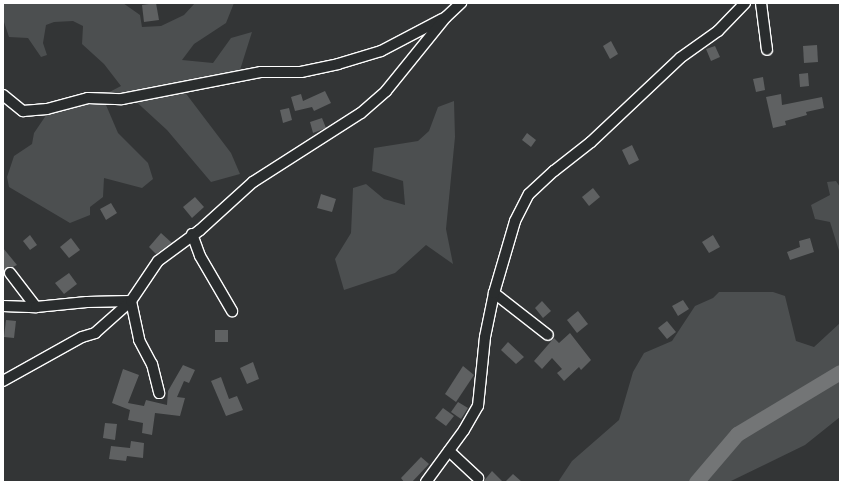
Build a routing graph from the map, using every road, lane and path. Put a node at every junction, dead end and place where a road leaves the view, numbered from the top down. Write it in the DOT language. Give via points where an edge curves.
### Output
graph roads {
  1 [pos="461,3"];
  2 [pos="745,3"];
  3 [pos="762,3"];
  4 [pos="446,17"];
  5 [pos="768,50"];
  6 [pos="3,95"];
  7 [pos="192,234"];
  8 [pos="10,273"];
  9 [pos="494,293"];
  10 [pos="131,301"];
  11 [pos="3,306"];
  12 [pos="36,307"];
  13 [pos="232,310"];
  14 [pos="548,335"];
  15 [pos="3,381"];
  16 [pos="159,393"];
  17 [pos="450,451"];
  18 [pos="478,478"];
  19 [pos="426,482"];
  1 -- 4 [label="street"];
  2 -- 9 [label="street" via="718,32 680,58 591,142 554,170 529,194 515,220"];
  3 -- 5 [label="street"];
  4 -- 6 [label="street" via="381,51 301,72 261,72 122,99 88,98 23,111"];
  4 -- 7 [label="street" via="408,66 361,113 253,182 200,230"];
  7 -- 10 [label="street" via="158,260"];
  7 -- 13 [label="street" via="200,256"];
  8 -- 12 [label="street"];
  9 -- 14 [label="street"];
  9 -- 17 [label="street" via="485,337 478,406"];
  10 -- 12 [label="street"];
  10 -- 15 [label="street" via="95,333 82,337"];
  10 -- 16 [label="street" via="139,340 152,364"];
  11 -- 12 [label="street"];
  17 -- 18 [label="street"];
  17 -- 19 [label="street"];
}
